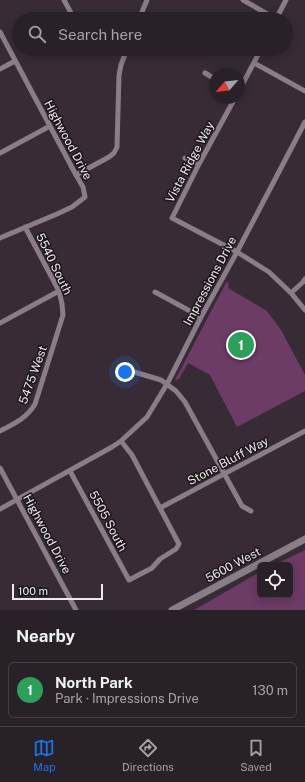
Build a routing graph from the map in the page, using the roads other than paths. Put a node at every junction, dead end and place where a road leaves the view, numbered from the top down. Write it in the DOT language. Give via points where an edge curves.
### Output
graph roads {
  1 [pos="64,0"];
  2 [pos="147,0"];
  3 [pos="243,0"];
  4 [pos="286,0"];
  5 [pos="70,12"];
  6 [pos="142,12"];
  7 [pos="264,12"];
  8 [pos="280,12"];
  9 [pos="0,32"];
  10 [pos="12,55"];
  11 [pos="12,56"];
  12 [pos="124,56"];
  13 [pos="258,56"];
  14 [pos="15,61"];
  15 [pos="254,63"];
  16 [pos="0,69"];
  17 [pos="205,73"];
  18 [pos="209,75"];
  19 [pos="245,80"];
  20 [pos="305,91"];
  21 [pos="232,104"];
  22 [pos="305,122"];
  23 [pos="50,126"];
  24 [pos="0,153"];
  25 [pos="185,158"];
  26 [pos="199,164"];
  27 [pos="76,175"];
  28 [pos="25,227"];
  29 [pos="0,238"];
  30 [pos="237,252"];
  31 [pos="305,278"];
  32 [pos="59,291"];
  33 [pos="155,292"];
  34 [pos="291,293"];
  35 [pos="305,310"];
  36 [pos="201,317"];
  37 [pos="0,323"];
  38 [pos="58,333"];
  39 [pos="132,371"];
  40 [pos="167,384"];
  41 [pos="0,431"];
  42 [pos="305,431"];
  43 [pos="121,441"];
  44 [pos="0,468"];
  45 [pos="70,471"];
  46 [pos="224,474"];
  47 [pos="17,499"];
  48 [pos="0,508"];
  49 [pos="160,508"];
  50 [pos="251,511"];
  51 [pos="305,539"];
  52 [pos="76,610"];
  53 [pos="172,610"];
  1 -- 5 [label="street"];
  2 -- 6 [label="street"];
  3 -- 7 [label="street"];
  4 -- 8 [label="street"];
  9 -- 10 [label="street, Highwood Drive"];
  11 -- 14 [label="street, Highwood Drive"];
  12 -- 27 [label="street" via="119,75 117,147 109,157"];
  13 -- 15 [label="street"];
  14 -- 16 [label="street"];
  14 -- 23 [label="street, Highwood Drive"];
  15 -- 19 [label="street"];
  15 -- 20 [label="street"];
  17 -- 18 [label="street"];
  21 -- 26 [label="street, Vista Ridge Way"];
  22 -- 30 [label="street, Impressions Drive"];
  23 -- 24 [label="street"];
  23 -- 27 [label="street, Highwood Drive"];
  25 -- 26 [label="street"];
  26 -- 30 [label="street, Vista Ridge Way" via="172,218"];
  27 -- 28 [label="street, Highwood Drive" via="85,197 72,207"];
  28 -- 29 [label="street"];
  28 -- 32 [label="street, 5540 South"];
  30 -- 34 [label="street, Vista Ridge Way" via="269,272"];
  30 -- 36 [label="street, Impressions Drive"];
  31 -- 34 [label="street"];
  32 -- 37 [label="street"];
  32 -- 38 [label="street, 5540 South" via="63,315"];
  33 -- 36 [label="street"];
  34 -- 35 [label="street, Vista Ridge Way"];
  36 -- 40 [label="street, Impressions Drive"];
  38 -- 41 [label="street, 5475 West" via="31,411"];
  39 -- 40 [label="street"];
  40 -- 43 [label="street, Impressions Drive" via="147,417"];
  40 -- 46 [label="street" via="185,402"];
  42 -- 46 [label="street, Stone Bluff Way"];
  43 -- 45 [label="street, Impressions Drive"];
  43 -- 49 [label="street" via="132,455"];
  44 -- 47 [label="street, Highwood Drive"];
  45 -- 47 [label="street, Impressions Drive"];
  45 -- 49 [label="street, 5505 South" via="129,580 152,568 179,544"];
  46 -- 49 [label="street, Stone Bluff Way"];
  46 -- 50 [label="street" via="242,506"];
  47 -- 48 [label="street, Impressions Drive"];
  47 -- 52 [label="street, Highwood Drive"];
  51 -- 53 [label="main road, 5600 West"];
}
